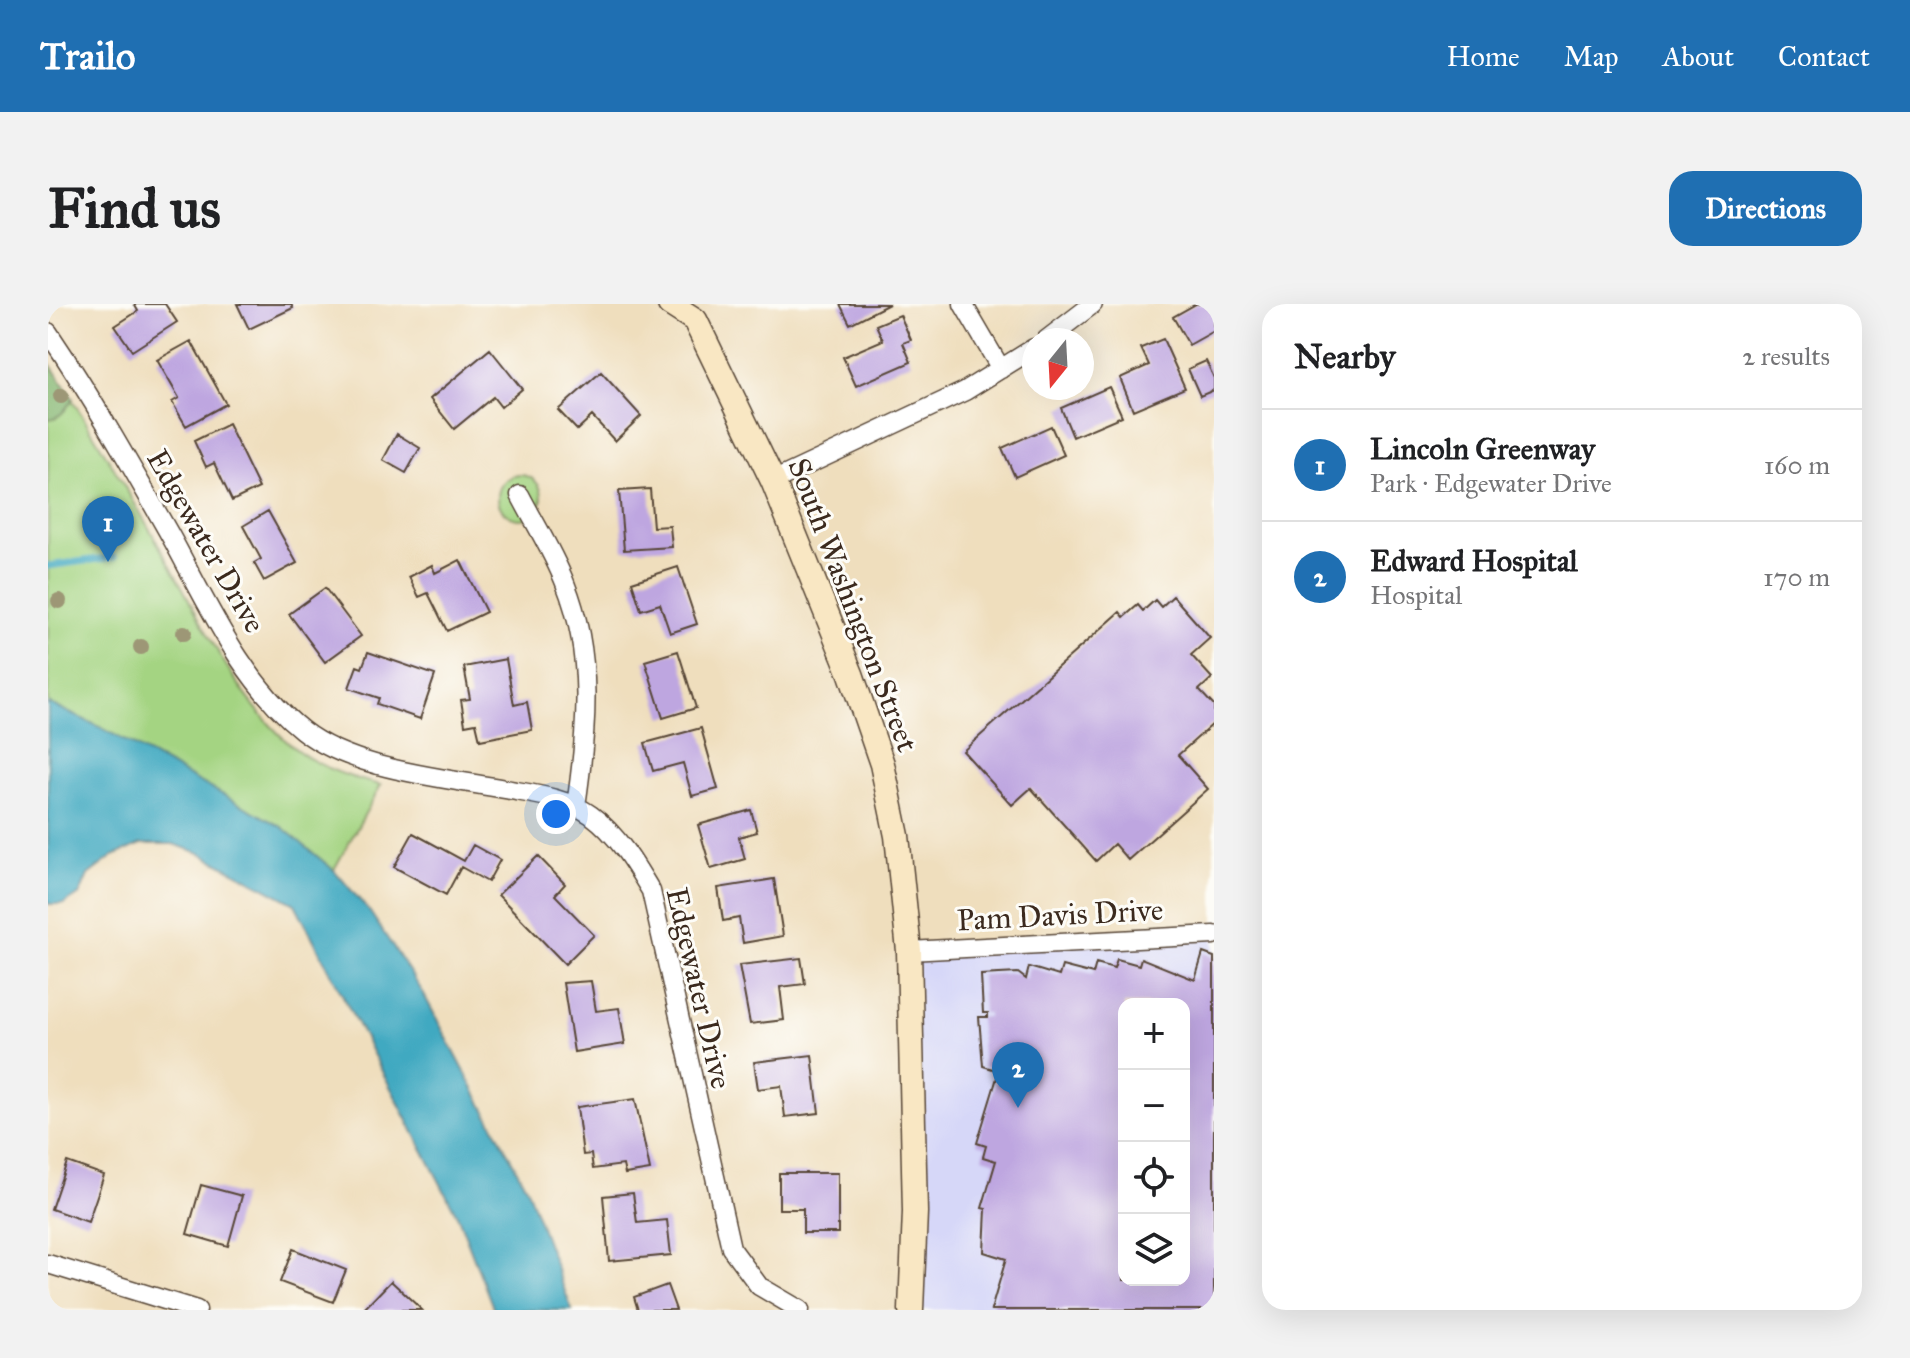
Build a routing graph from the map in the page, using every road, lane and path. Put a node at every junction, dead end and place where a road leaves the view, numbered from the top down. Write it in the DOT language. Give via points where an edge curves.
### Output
graph roads {
  1 [pos="670,304"];
  2 [pos="963,304"];
  3 [pos="1093,304"];
  4 [pos="697,312"];
  5 [pos="1062,328"];
  6 [pos="48,332"];
  7 [pos="1022,356"];
  8 [pos="1001,369"];
  9 [pos="773,481"];
  10 [pos="520,495"];
  11 [pos="576,806"];
  12 [pos="1214,935"];
  13 [pos="909,951"];
  14 [pos="48,1264"];
  15 [pos="197,1310"];
  16 [pos="800,1310"];
  17 [pos="911,1310"];
  1 -- 4 [label="main road, South Washington Street"];
  2 -- 8 [label="street"];
  3 -- 5 [label="street"];
  4 -- 9 [label="main road, South Washington Street"];
  6 -- 11 [label="street, Edgewater Drive" via="256,684 285,716 321,742 377,764"];
  7 -- 8 [label="street"];
  8 -- 9 [label="street"];
  9 -- 13 [label="main road, South Washington Street" via="882,764 897,836"];
  10 -- 11 [label="street" via="566,586 581,637 587,697"];
  11 -- 16 [label="street, Edgewater Drive" via="621,846 651,891 731,1248 759,1286"];
  12 -- 13 [label="street, Pam Davis Drive"];
  13 -- 17 [label="main road, South Washington Street" via="915,1212"];
  14 -- 15 [label="street"];
}
